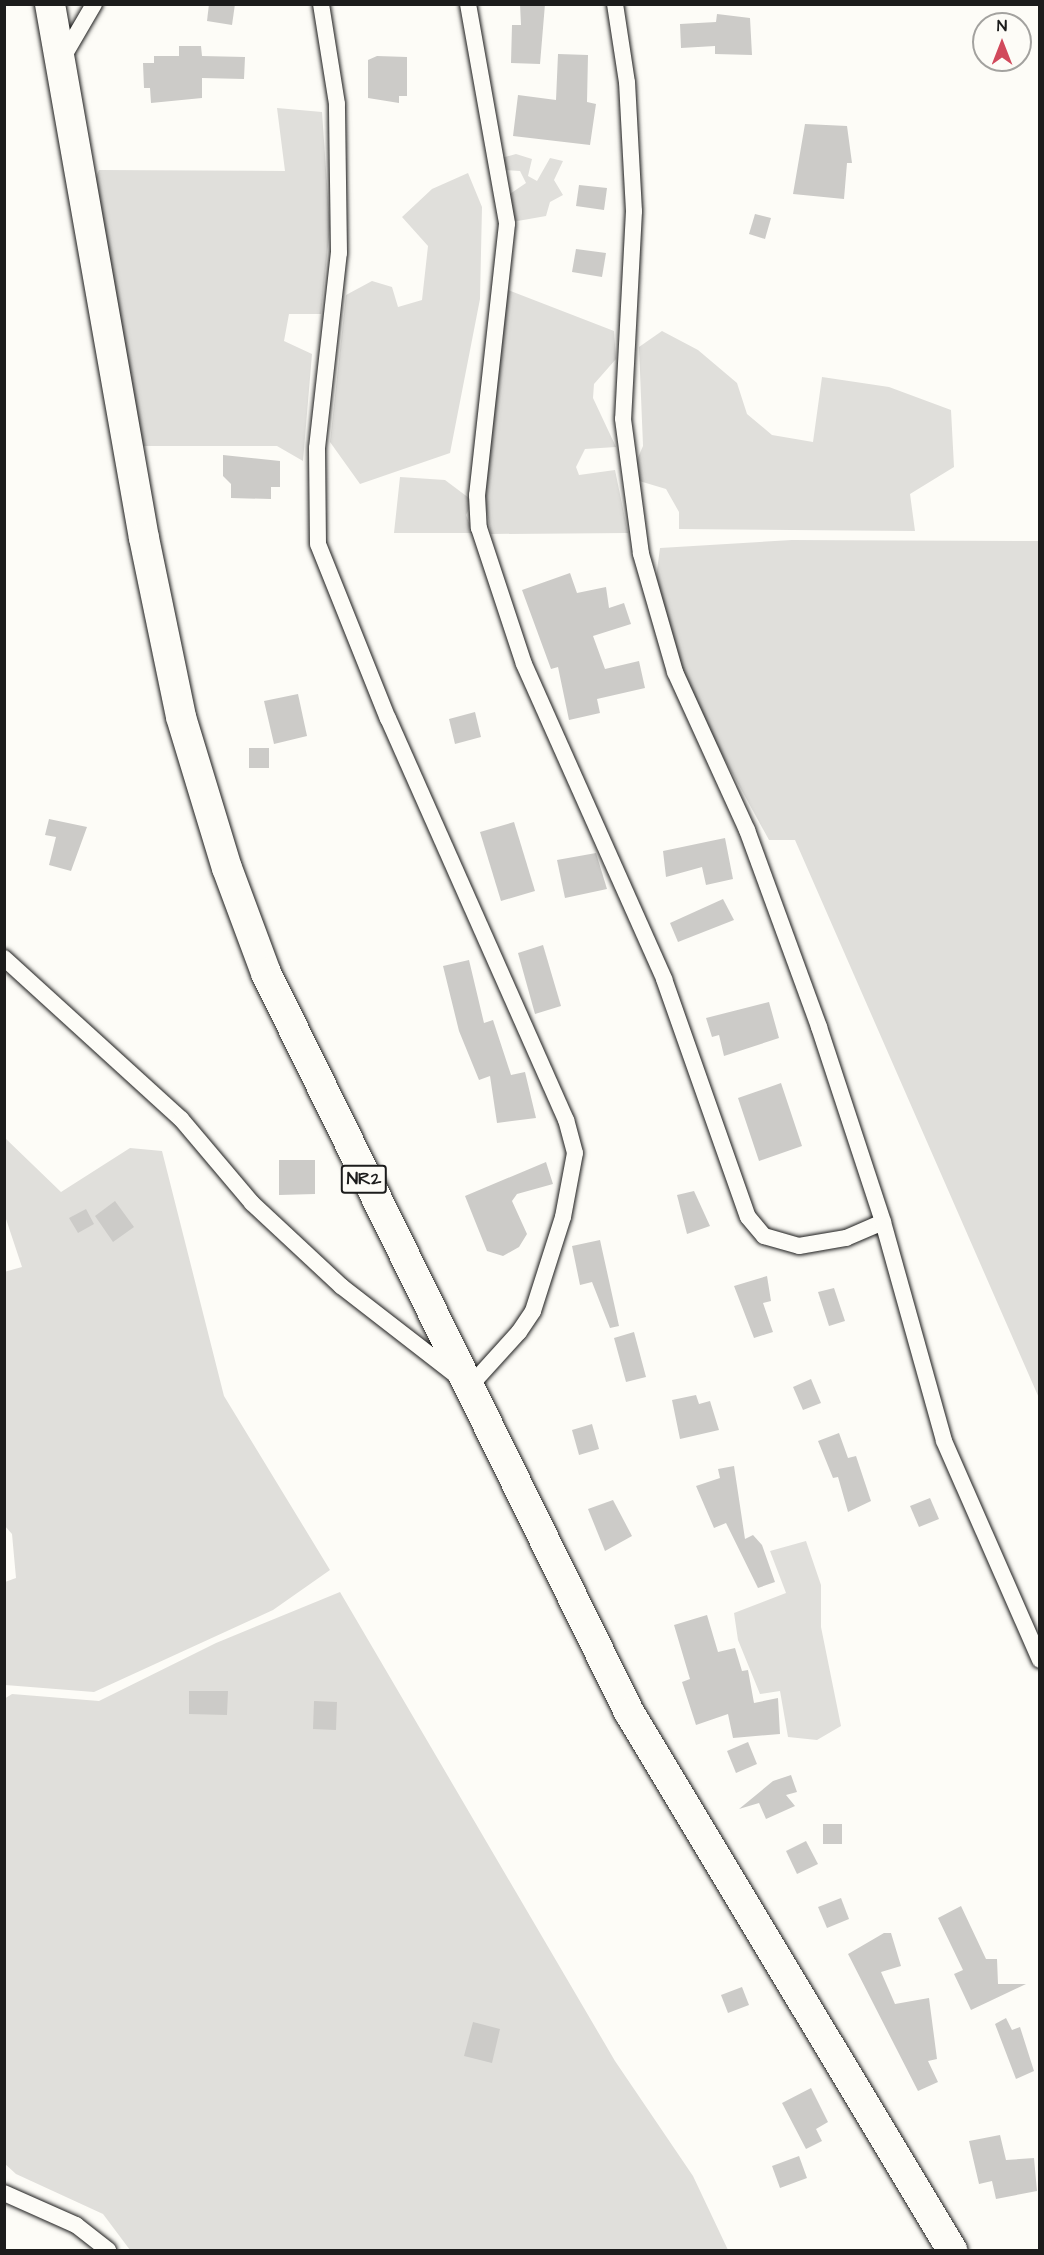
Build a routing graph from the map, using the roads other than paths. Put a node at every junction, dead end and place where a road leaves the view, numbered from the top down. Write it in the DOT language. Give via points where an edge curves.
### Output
graph roads {
  1 [pos="50,4"];
  2 [pos="94,4"];
  3 [pos="321,4"];
  4 [pos="468,4"];
  5 [pos="615,4"];
  6 [pos="62,59"];
  7 [pos="4,958"];
  8 [pos="883,1222"];
  9 [pos="470,1386"];
  10 [pos="1040,1660"];
  11 [pos="4,2193"];
  12 [pos="108,2250"];
  13 [pos="952,2250"];
  1 -- 6 [label="highway, NR2"];
  2 -- 6 [label="street"];
  3 -- 9 [label="street" via="337,104 339,254 317,448 318,544 388,719 562,1110 575,1153 574,1177 533,1311"];
  4 -- 8 [label="street" via="507,224 477,495 479,528 524,664 664,979 748,1217 764,1236 800,1246 846,1238"];
  5 -- 8 [label="street" via="627,82 634,211 623,418 641,554 675,672 747,830"];
  6 -- 9 [label="highway, NR2" via="144,538 181,717 226,868 266,973 393,1240"];
  7 -- 9 [label="street" via="181,1119 252,1203 341,1286"];
  8 -- 10 [label="street" via="944,1441"];
  9 -- 13 [label="highway, NR2" via="629,1712"];
  11 -- 12 [label="street" via="76,2225"];
}
